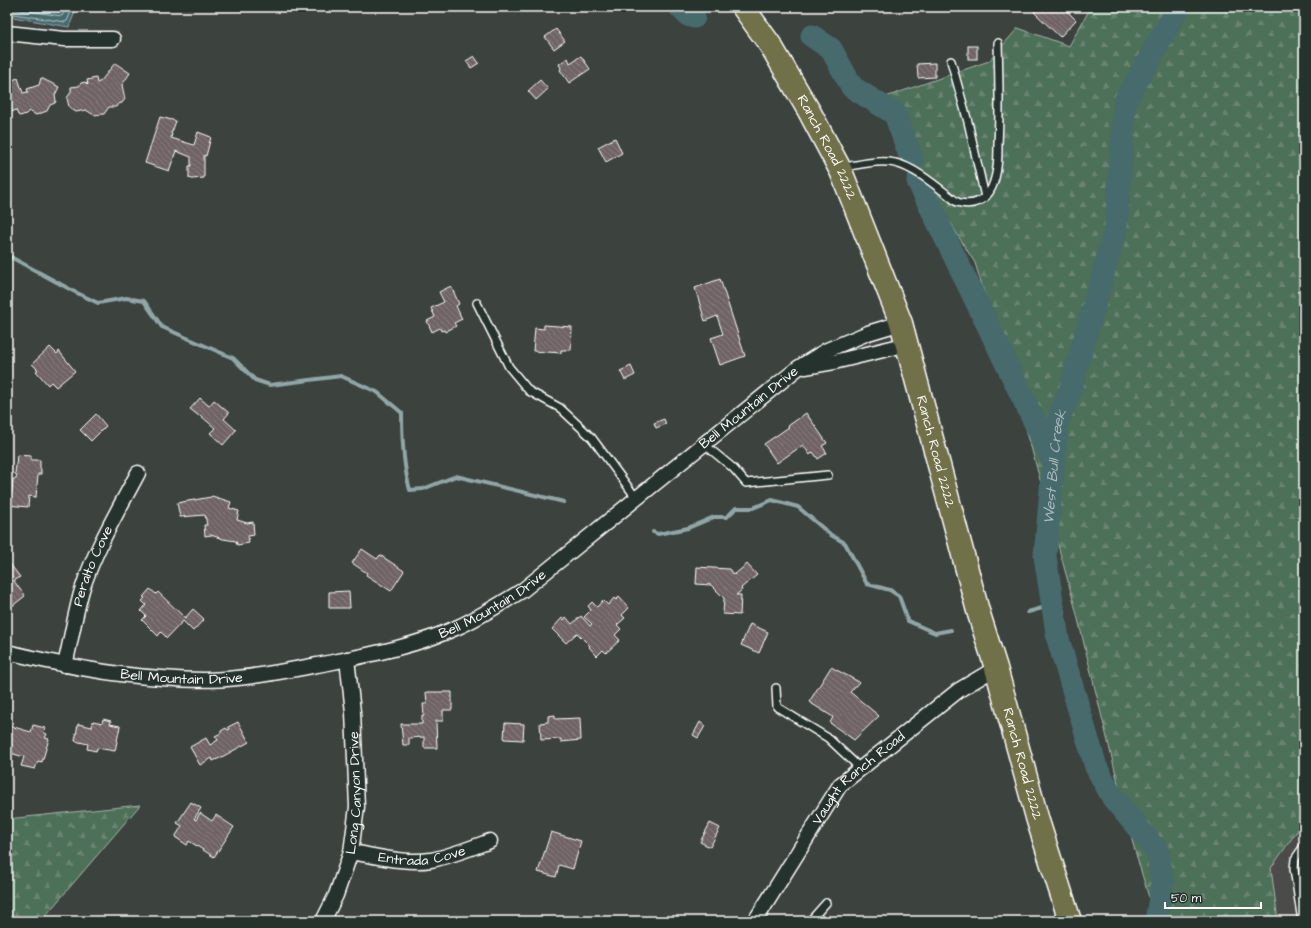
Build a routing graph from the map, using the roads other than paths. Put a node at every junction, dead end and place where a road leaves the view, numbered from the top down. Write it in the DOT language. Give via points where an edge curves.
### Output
graph roads {
  1 [pos="743,7"];
  2 [pos="7,33"];
  3 [pos="113,39"];
  4 [pos="998,42"];
  5 [pos="951,61"];
  6 [pos="839,168"];
  7 [pos="985,197"];
  8 [pos="477,303"];
  9 [pos="901,323"];
  10 [pos="908,344"];
  11 [pos="798,368"];
  12 [pos="704,444"];
  13 [pos="138,473"];
  14 [pos="828,475"];
  15 [pos="637,499"];
  16 [pos="7,652"];
  17 [pos="347,659"];
  18 [pos="65,665"];
  19 [pos="996,668"];
  20 [pos="776,688"];
  21 [pos="861,769"];
  22 [pos="490,841"];
  23 [pos="1304,846"];
  24 [pos="351,852"];
  25 [pos="826,903"];
  26 [pos="323,921"];
  27 [pos="755,921"];
  28 [pos="810,921"];
  29 [pos="1070,921"];
  30 [pos="1302,921"];
  1 -- 6 [label="main road, Ranch Road 2222" via="771,46"];
  2 -- 3 [label="street" via="64,39"];
  4 -- 7 [label="lane" via="997,170 992,187"];
  5 -- 7 [label="lane"];
  6 -- 7 [label="lane" via="882,162 895,163 914,171 965,205 977,204"];
  6 -- 9 [label="main road, Ranch Road 2222"];
  8 -- 15 [label="lane" via="509,367 529,390 560,408 592,438"];
  9 -- 10 [label="main road, Ranch Road 2222"];
  9 -- 11 [label="street, Bell Mountain Drive" via="868,332 827,350"];
  10 -- 11 [label="street"];
  10 -- 19 [label="main road, Ranch Road 2222" via="978,611"];
  11 -- 12 [label="street, Bell Mountain Drive"];
  12 -- 14 [label="lane" via="733,468 746,483"];
  12 -- 15 [label="street, Bell Mountain Drive"];
  13 -- 18 [label="street, Peralto Cove" via="107,532 82,590"];
  15 -- 17 [label="street, Bell Mountain Drive" via="523,590 484,614 457,628 424,640"];
  16 -- 18 [label="street, Bell Mountain Drive"];
  17 -- 18 [label="street, Bell Mountain Drive" via="272,674 202,680 124,675"];
  17 -- 24 [label="street, Long Canyon Drive" via="354,712 357,807"];
  19 -- 21 [label="street, Vaught Ranch Road" via="959,690"];
  19 -- 29 [label="main road, Ranch Road 2222" via="1038,821"];
  20 -- 21 [label="lane" via="777,707 828,738"];
  21 -- 27 [label="street, Vaught Ranch Road" via="840,785"];
  22 -- 24 [label="street, Entrada Cove" via="430,860 403,860"];
  23 -- 30 [label="lane" via="1296,859 1294,870"];
  24 -- 26 [label="street, Long Canyon Drive" via="336,895"];
  25 -- 28 [label="lane"];
}
